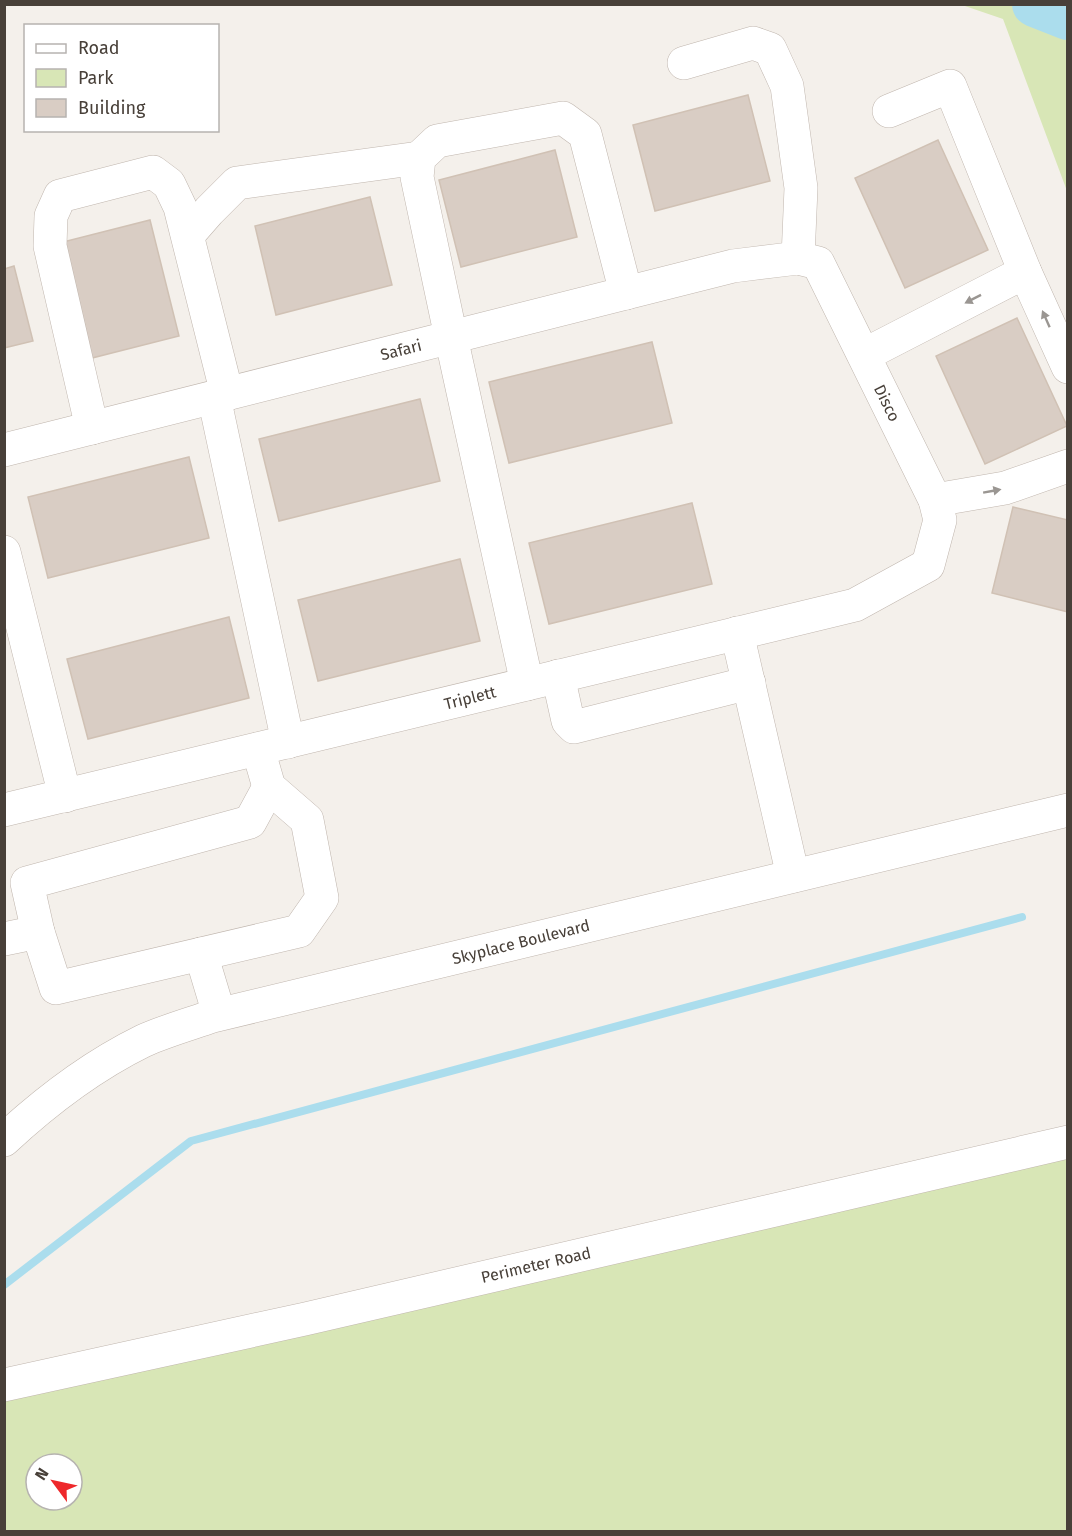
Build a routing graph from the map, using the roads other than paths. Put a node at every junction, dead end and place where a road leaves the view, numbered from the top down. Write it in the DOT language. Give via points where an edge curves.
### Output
graph roads {
  1 [pos="684,63"];
  2 [pos="889,111"];
  3 [pos="419,158"];
  4 [pos="188,235"];
  5 [pos="798,258"];
  6 [pos="1025,272"];
  7 [pos="626,293"];
  8 [pos="451,337"];
  9 [pos="864,355"];
  10 [pos="1068,367"];
  11 [pos="221,395"];
  12 [pos="93,428"];
  13 [pos="4,450"];
  14 [pos="1068,466"];
  15 [pos="935,500"];
  16 [pos="4,552"];
  17 [pos="928,565"];
  18 [pos="737,633"];
  19 [pos="558,676"];
  20 [pos="749,683"];
  21 [pos="527,684"];
  22 [pos="273,746"];
  23 [pos="269,787"];
  24 [pos="65,796"];
  25 [pos="4,810"];
  26 [pos="1068,810"];
  27 [pos="793,876"];
  28 [pos="38,932"];
  29 [pos="4,939"];
  30 [pos="201,954"];
  31 [pos="219,1014"];
  32 [pos="4,1140"];
  33 [pos="1068,1142"];
  34 [pos="4,1384"];
  1 -- 5 [label="street" via="753,43 770,49 787,86 801,188"];
  2 -- 6 [label="street" via="950,86"];
  3 -- 4 [label="street" via="237,183"];
  3 -- 7 [label="street" via="437,141 563,118 585,134"];
  3 -- 8 [label="street" via="417,177"];
  4 -- 11 [label="street"];
  4 -- 12 [label="street" via="169,184 153,172 60,196 51,216 50,246"];
  5 -- 7 [label="street, Safari" via="733,266"];
  5 -- 9 [label="street, Disco" via="818,263"];
  6 -- 9 [label="street, one-way"];
  10 -- 6 [label="street, one-way"];
  7 -- 8 [label="street, Safari"];
  8 -- 11 [label="street, Safari"];
  8 -- 21 [label="street"];
  9 -- 15 [label="street, Disco"];
  11 -- 12 [label="street, Safari"];
  11 -- 22 [label="street"];
  12 -- 13 [label="street, Safari"];
  15 -- 14 [label="street, one-way" via="1005,488"];
  15 -- 17 [label="street, Disco" via="940,520"];
  16 -- 24 [label="street"];
  17 -- 18 [label="street, Triplett" via="855,604"];
  18 -- 19 [label="street, Triplett"];
  18 -- 20 [label="street"];
  19 -- 20 [label="street" via="568,721 574,727"];
  19 -- 21 [label="street, Triplett"];
  20 -- 27 [label="street"];
  21 -- 22 [label="street, Triplett"];
  22 -- 23 [label="street"];
  22 -- 24 [label="street, Triplett"];
  23 -- 28 [label="street" via="250,822 27,883"];
  23 -- 30 [label="street" via="307,820 322,898 299,931"];
  24 -- 25 [label="street, Triplett"];
  26 -- 27 [label="street, Skyplace Boulevard"];
  27 -- 31 [label="street, Skyplace Boulevard"];
  28 -- 29 [label="street"];
  28 -- 30 [label="street" via="56,988"];
  30 -- 31 [label="street"];
  31 -- 32 [label="street, Skyplace Boulevard" via="144,1040 96,1067"];
  33 -- 34 [label="street, Perimeter Road" via="328,1314"];
}
